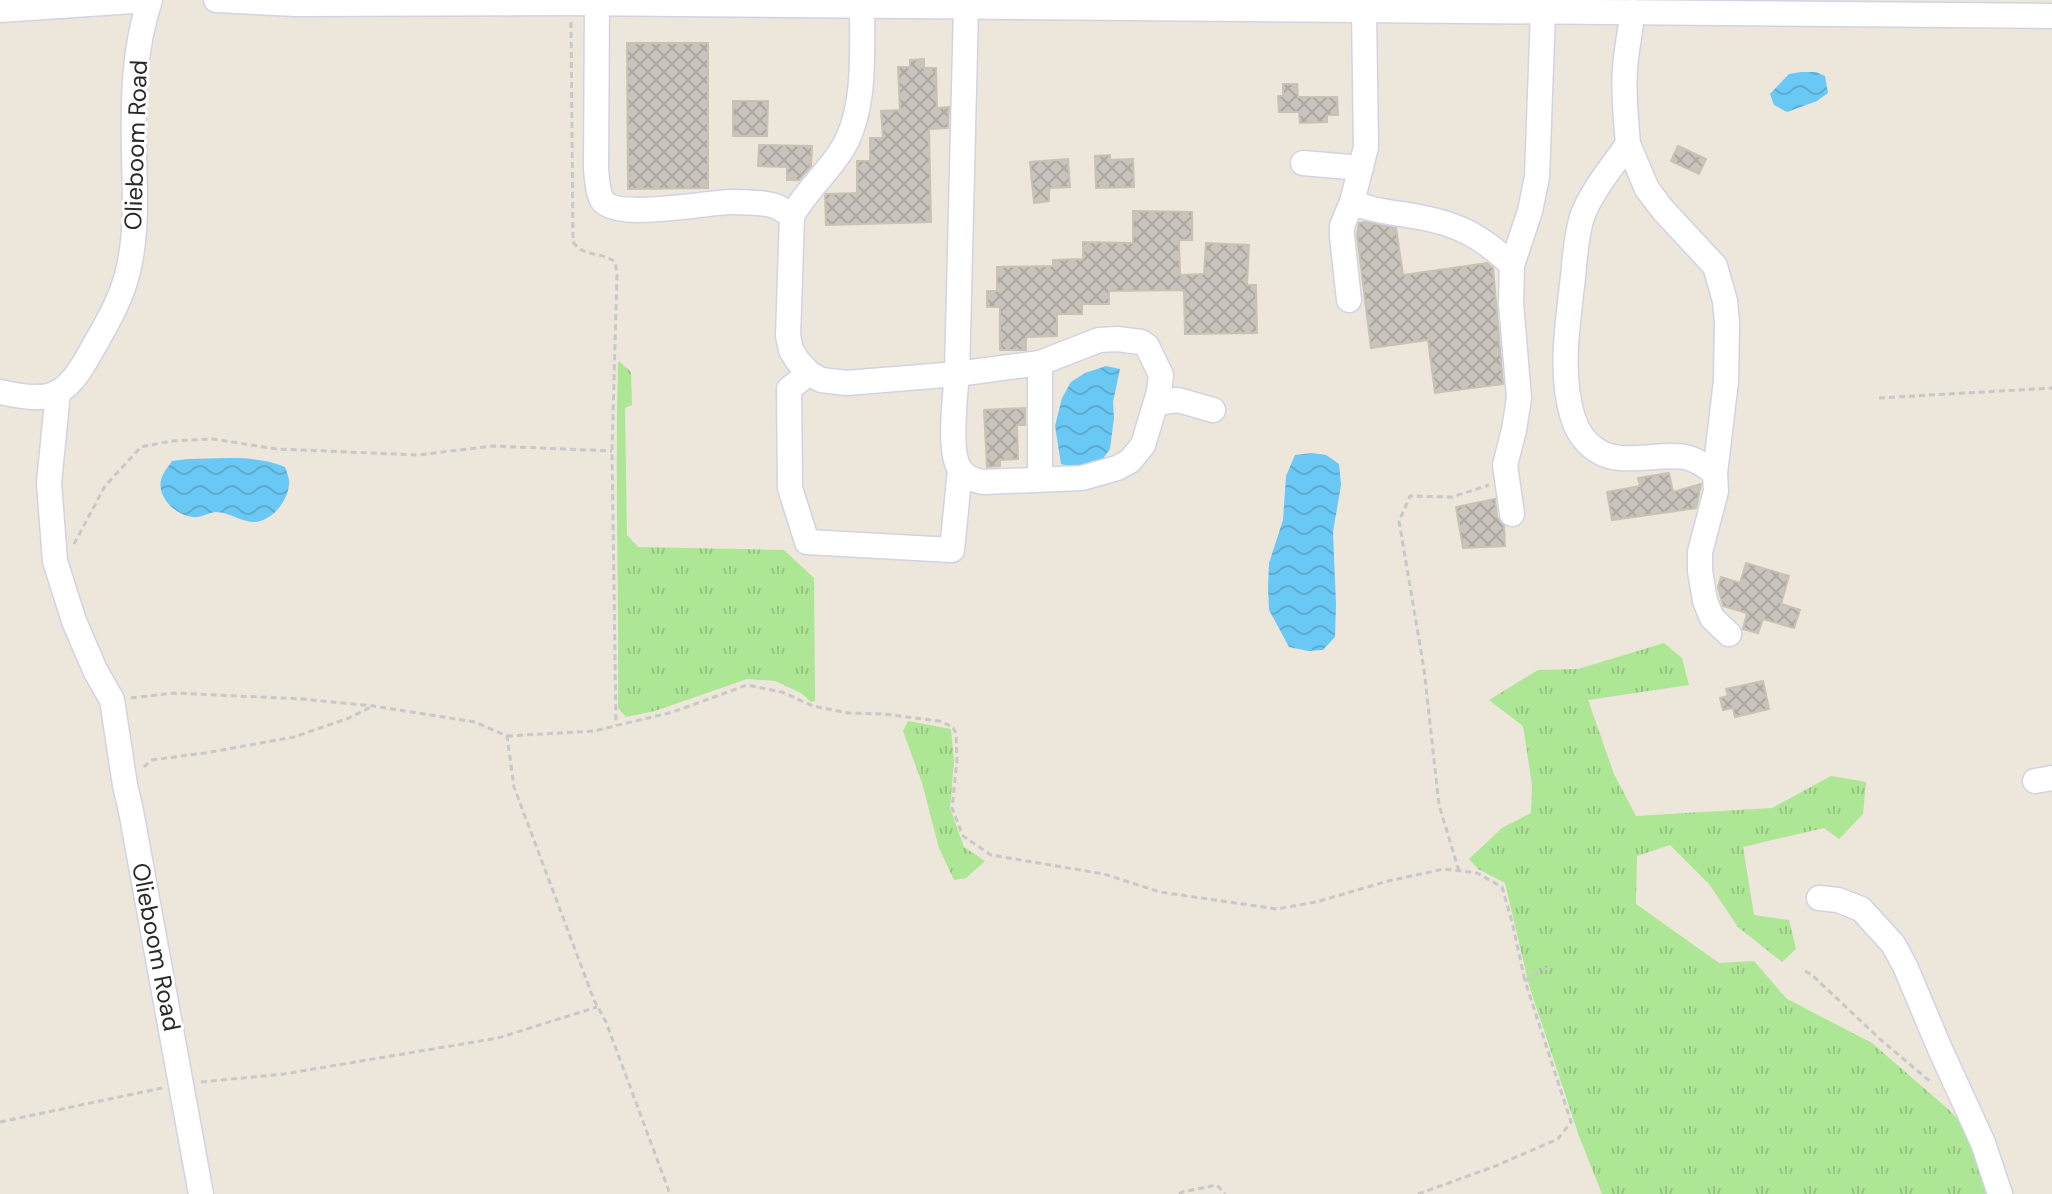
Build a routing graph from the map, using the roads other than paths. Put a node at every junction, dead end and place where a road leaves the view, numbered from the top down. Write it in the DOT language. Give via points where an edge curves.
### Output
graph roads {
  1 [pos="149,0"];
  2 [pos="216,0"];
  3 [pos="405,1"];
  4 [pos="597,4"];
  5 [pos="862,6"];
  6 [pos="1810,7"];
  7 [pos="966,8"];
  8 [pos="1925,8"];
  9 [pos="0,10"];
  10 [pos="1364,11"];
  11 [pos="1543,11"];
  12 [pos="1632,12"];
  13 [pos="2052,16"];
  14 [pos="1628,144"];
  15 [pos="1303,163"];
  16 [pos="1361,168"];
  17 [pos="1352,202"];
  18 [pos="792,216"];
  19 [pos="1512,265"];
  20 [pos="1349,300"];
  21 [pos="1040,363"];
  22 [pos="809,373"];
  23 [pos="957,374"];
  24 [pos="0,392"];
  25 [pos="58,392"];
  26 [pos="1156,403"];
  27 [pos="1213,410"];
  28 [pos="960,470"];
  29 [pos="1715,473"];
  30 [pos="1040,479"];
  31 [pos="1512,514"];
  32 [pos="1729,634"];
  33 [pos="1819,898"];
  34 [pos="201,1194"];
  35 [pos="2000,1194"];
  1 -- 9 [label="street"];
  1 -- 25 [label="street, Olieboom Road" via="137,62 131,258 122,289 87,359"];
  2 -- 3 [label="street"];
  3 -- 4 [label="street"];
  4 -- 5 [label="street"];
  4 -- 18 [label="street" via="596,169 602,200 628,210 730,202 775,206"];
  5 -- 7 [label="street"];
  5 -- 18 [label="street" via="855,122 843,148"];
  6 -- 8 [label="street"];
  6 -- 12 [label="street"];
  7 -- 10 [label="street"];
  7 -- 23 [label="street"];
  8 -- 13 [label="street"];
  10 -- 11 [label="street"];
  10 -- 16 [label="street" via="1367,135"];
  11 -- 12 [label="street"];
  11 -- 19 [label="street" via="1537,177"];
  12 -- 14 [label="street" via="1624,92"];
  14 -- 29 [label="street" via="1647,189 1715,266 1725,301 1726,381"];
  14 -- 29 [label="street" via="1598,186 1579,229 1566,366 1573,420 1601,454 1682,457"];
  15 -- 16 [label="street"];
  16 -- 17 [label="street"];
  17 -- 19 [label="street" via="1455,227 1484,241"];
  17 -- 20 [label="street" via="1342,226"];
  18 -- 22 [label="street" via="788,336 791,350"];
  19 -- 31 [label="street" via="1519,398 1505,465"];
  21 -- 23 [label="street"];
  21 -- 26 [label="street" via="1099,340 1141,342 1161,375"];
  21 -- 30 [label="street"];
  22 -- 23 [label="street" via="847,383"];
  22 -- 28 [label="street" via="789,389 790,488 807,542 952,550"];
  23 -- 28 [label="street" via="954,429"];
  24 -- 25 [label="street" via="30,397"];
  25 -- 34 [label="street, Olieboom Road" via="49,483 55,561 74,621 112,700"];
  26 -- 27 [label="street" via="1178,400"];
  26 -- 30 [label="street" via="1143,445 1130,461 1082,478"];
  28 -- 30 [label="street" via="975,481"];
  29 -- 32 [label="street" via="1700,571 1712,618"];
  33 -- 35 [label="street" via="1861,909 1893,944 1983,1143"];
}
